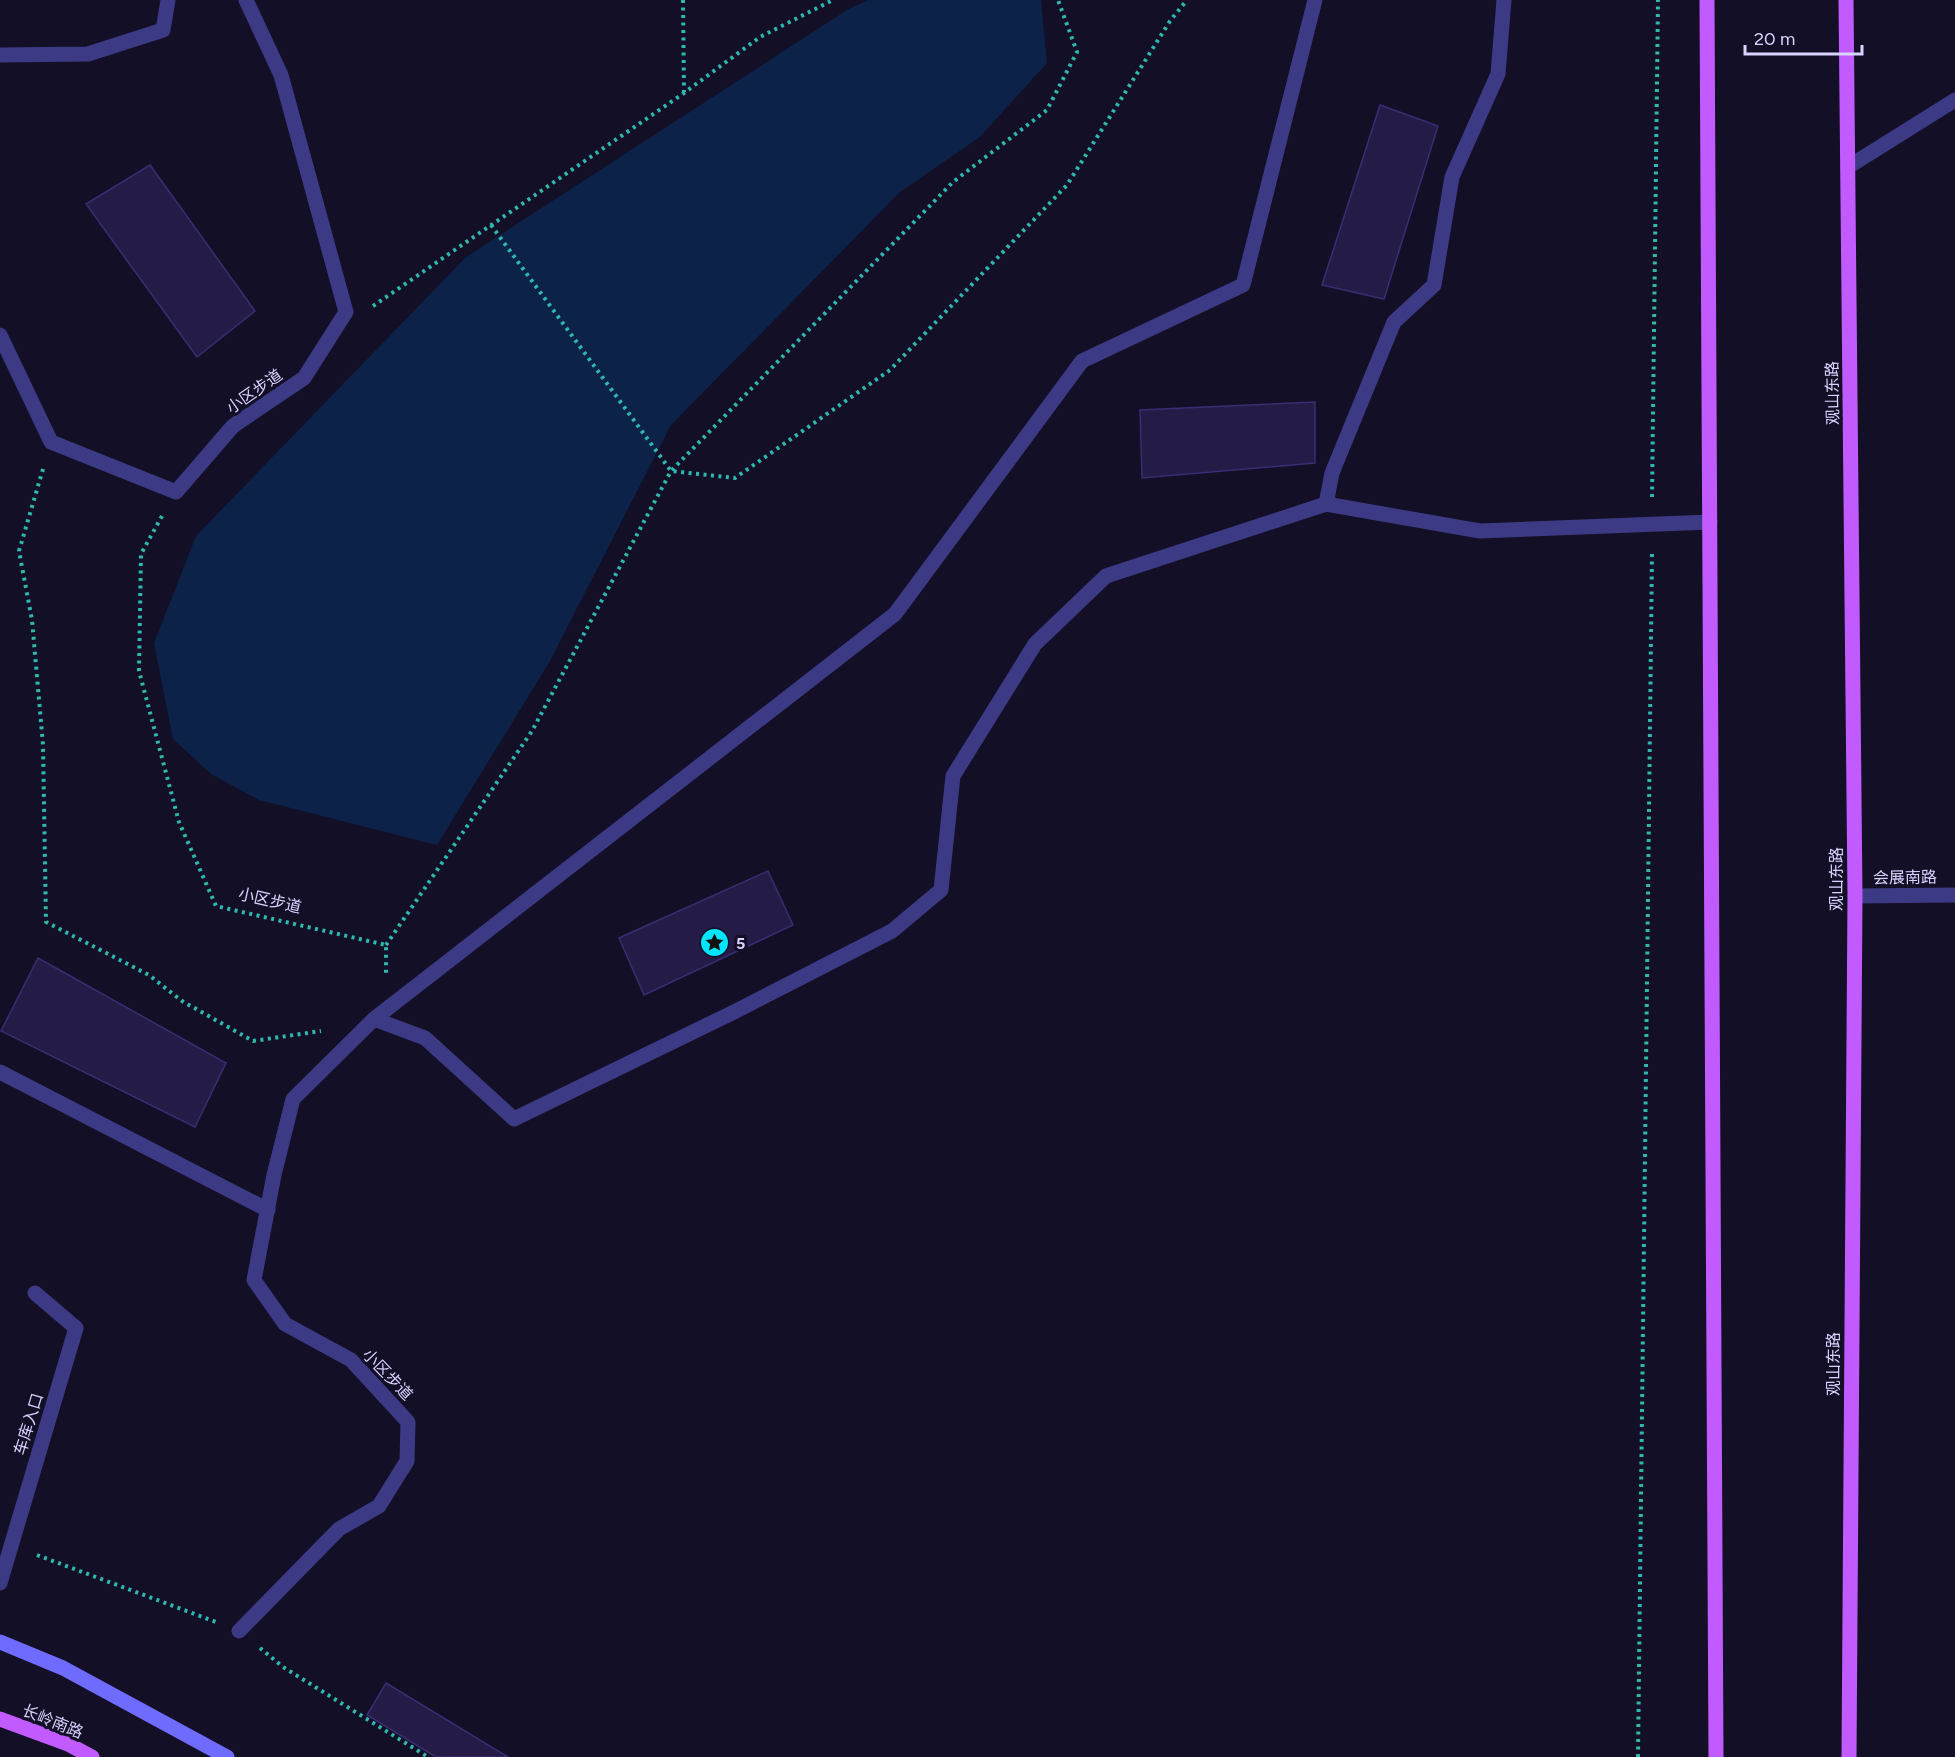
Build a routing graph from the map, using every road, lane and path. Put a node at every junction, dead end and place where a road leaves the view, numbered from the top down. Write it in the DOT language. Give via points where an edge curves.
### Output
graph roads {
  1 [pos="168,0"];
  2 [pos="246,0"];
  3 [pos="683,0"];
  4 [pos="833,0"];
  5 [pos="1058,0"];
  6 [pos="1187,0"];
  7 [pos="1315,0"];
  8 [pos="1504,0"];
  9 [pos="1658,0"];
  10 [pos="1707,0"];
  11 [pos="1846,0"];
  12 [pos="0,55"];
  13 [pos="684,93"];
  14 [pos="1955,100"];
  15 [pos="1848,167"];
  16 [pos="491,225"];
  17 [pos="332,334"];
  18 [pos="0,335"];
  19 [pos="51,442"];
  20 [pos="671,471"];
  21 [pos="176,492"];
  22 [pos="1652,502"];
  23 [pos="1326,504"];
  24 [pos="1710,522"];
  25 [pos="1652,550"];
  26 [pos="1955,895"];
  27 [pos="1855,896"];
  28 [pos="386,945"];
  29 [pos="386,976"];
  30 [pos="374,1019"];
  31 [pos="330,1029"];
  32 [pos="0,1072"];
  33 [pos="268,1210"];
  34 [pos="34,1293"];
  35 [pos="0,1583"];
  36 [pos="239,1631"];
  37 [pos="0,1642"];
  38 [pos="0,1719"];
  39 [pos="92,1757"];
  40 [pos="227,1757"];
  41 [pos="1638,1757"];
  42 [pos="1716,1757"];
  43 [pos="1849,1757"];
  1 -- 12 [label="street" via="163,30 88,54"];
  2 -- 17 [label="street, 小区步道" via="281,75 346,312"];
  3 -- 13 [label="path"];
  4 -- 13 [label="path" via="760,37"];
  5 -- 20 [label="path" via="1077,52 1047,110 953,182"];
  6 -- 20 [label="path" via="1067,185 890,370 735,478"];
  7 -- 30 [label="street, 小区步道" via="1243,285 1082,361 895,614"];
  8 -- 23 [label="street" via="1498,75 1452,177 1434,285 1394,322 1332,473"];
  9 -- 22 [label="path"];
  10 -- 24 [label="main road"];
  11 -- 15 [label="main road, 观山东路"];
  13 -- 16 [label="path"];
  14 -- 15 [label="street"];
  15 -- 27 [label="main road, 观山东路"];
  16 -- 17 [label="path"];
  16 -- 20 [label="path"];
  17 -- 21 [label="street, 小区步道" via="304,378 233,426"];
  18 -- 19 [label="street"];
  19 -- 21 [label="street"];
  19 -- 31 [label="path" via="19,551 32,620 43,745 46,922 149,975 182,1001 253,1041"];
  20 -- 28 [label="path" via="532,731"];
  21 -- 28 [label="path, 小区步道" via="141,554 139,671 179,822 216,906"];
  23 -- 24 [label="street" via="1480,531"];
  23 -- 30 [label="street" via="1106,576 1035,644 953,776 940,890 892,931 514,1119 425,1038"];
  24 -- 42 [label="main road"];
  25 -- 41 [label="path"];
  26 -- 27 [label="street, 会展南路"];
  27 -- 43 [label="main road, 观山东路"];
  28 -- 29 [label="path"];
  30 -- 33 [label="street, 小区步道" via="293,1099"];
  32 -- 33 [label="street"];
  33 -- 36 [label="street, 小区步道" via="254,1280 285,1324 351,1360 408,1422 407,1461 379,1506 339,1529"];
  34 -- 35 [label="street, 车库入口" via="76,1328"];
  37 -- 40 [label="main road" via="63,1668"];
  38 -- 39 [label="main road, 长岭南路"];
}
